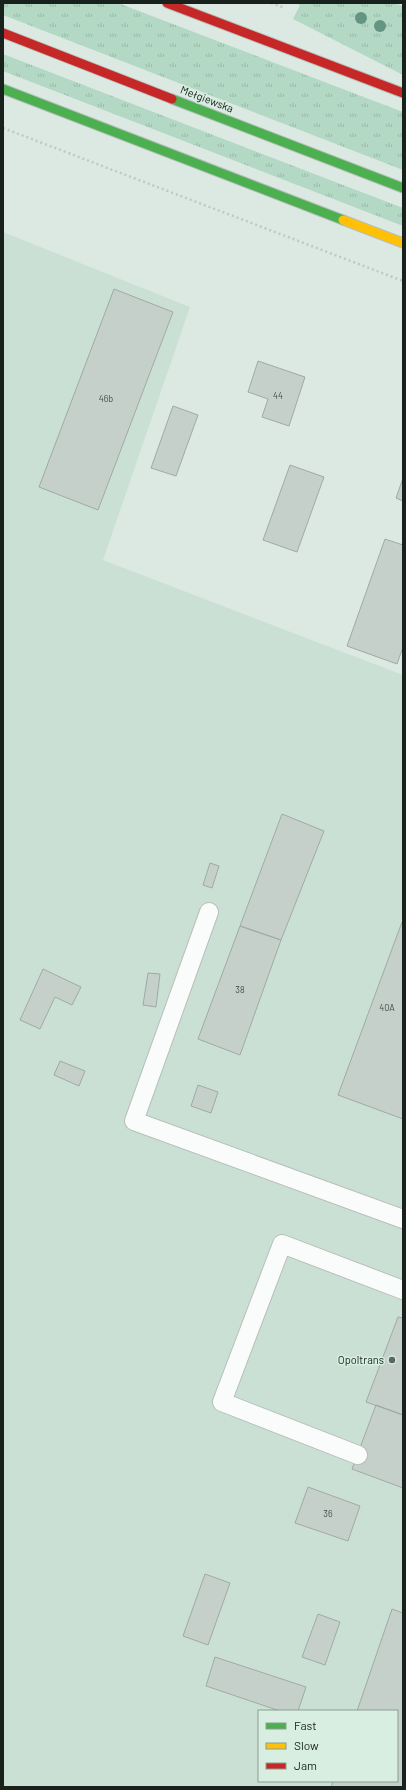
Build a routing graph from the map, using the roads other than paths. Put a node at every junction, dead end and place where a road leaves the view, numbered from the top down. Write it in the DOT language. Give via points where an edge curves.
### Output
graph roads {
  1 [pos="166,3"];
  2 [pos="3,33"];
  3 [pos="3,89"];
  4 [pos="403,93"];
  5 [pos="403,188"];
  6 [pos="403,244"];
  7 [pos="209,912"];
  8 [pos="403,1219"];
  9 [pos="403,1290"];
  10 [pos="358,1455"];
  1 -- 4 [label="main road"];
  2 -- 5 [label="main road, Mełgiewska"];
  3 -- 6 [label="main road"];
  7 -- 8 [label="lane" via="134,1121"];
  9 -- 10 [label="lane" via="282,1244 222,1402"];
}
